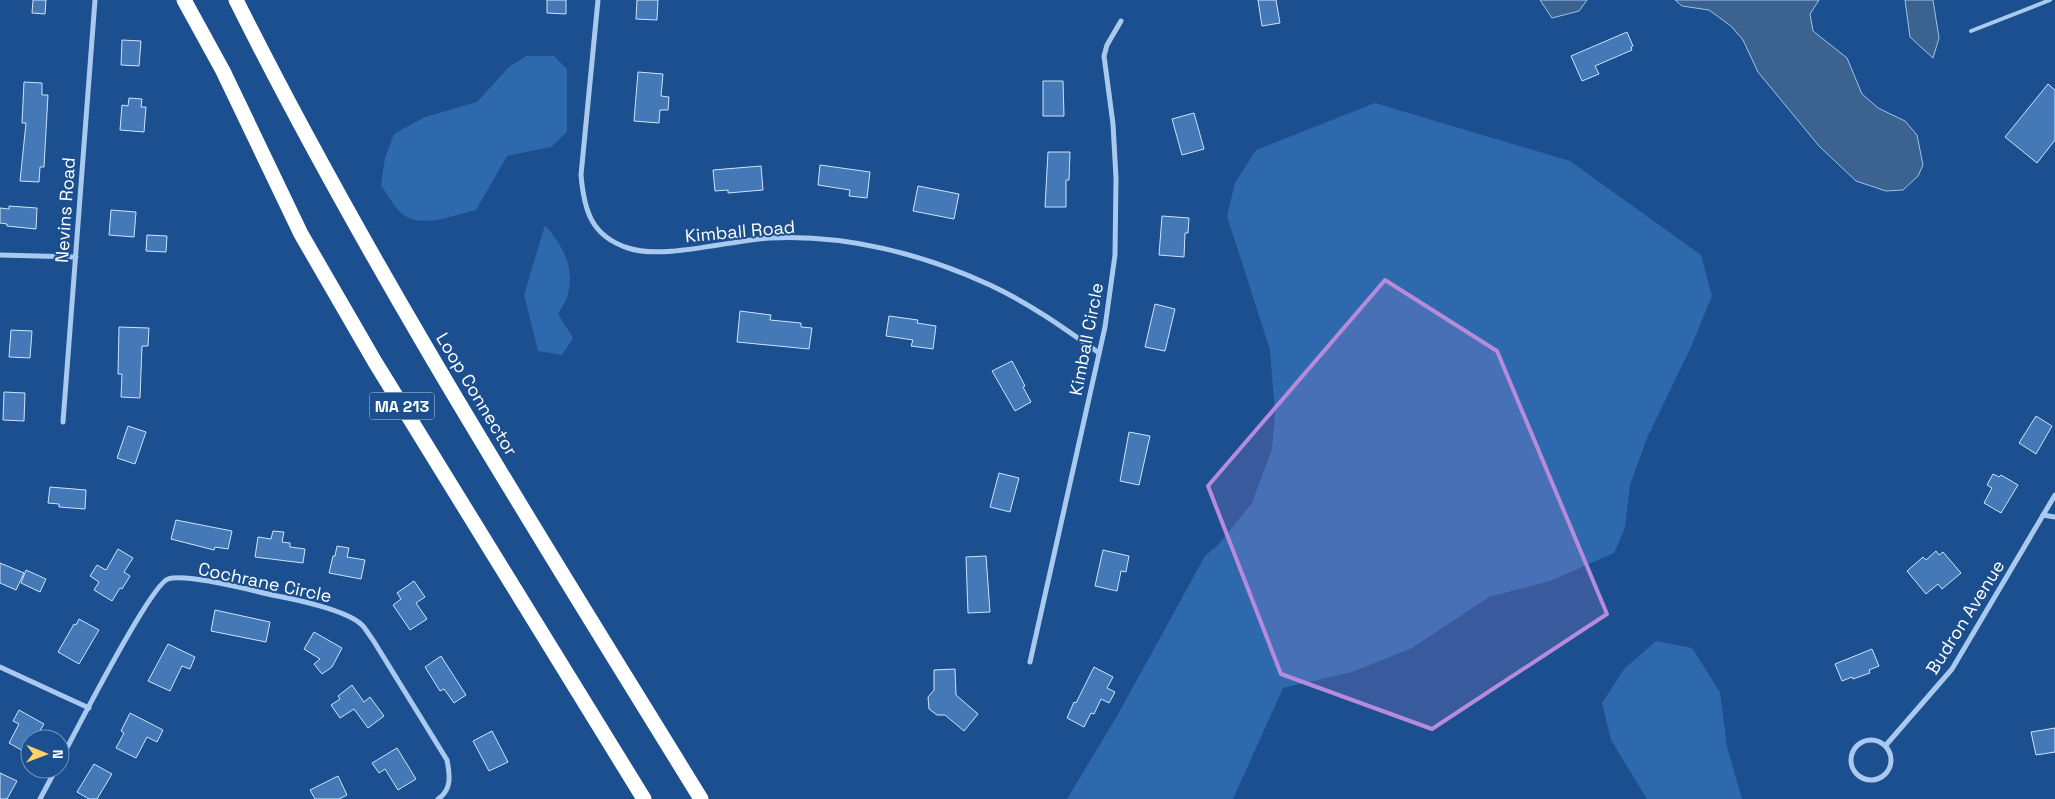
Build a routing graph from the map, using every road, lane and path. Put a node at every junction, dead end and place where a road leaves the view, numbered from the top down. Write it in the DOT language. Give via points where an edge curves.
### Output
graph roads {
  1 [pos="95,0"];
  2 [pos="184,0"];
  3 [pos="236,0"];
  4 [pos="243,0"];
  5 [pos="598,0"];
  6 [pos="2050,0"];
  7 [pos="1120,21"];
  8 [pos="1971,31"];
  9 [pos="276,80"];
  10 [pos="0,255"];
  11 [pos="76,257"];
  12 [pos="1099,353"];
  13 [pos="63,422"];
  14 [pos="2055,495"];
  15 [pos="2043,515"];
  16 [pos="2055,517"];
  17 [pos="1030,662"];
  18 [pos="0,667"];
  19 [pos="89,708"];
  20 [pos="70,743"];
  21 [pos="1886,745"];
  22 [pos="51,779"];
  23 [pos="40,799"];
  24 [pos="438,799"];
  25 [pos="644,799"];
  26 [pos="701,799"];
  1 -- 11 [label="street, Nevins Road"];
  2 -- 25 [label="highway, MA 213" via="223,71 301,234 380,371"];
  3 -- 9 [label="highway, Loop Connector / MA 213"];
  4 -- 9 [label="highway"];
  5 -- 12 [label="street, Kimball Road" via="581,175 588,215 598,230 612,241 629,249 652,252 770,238 840,241 879,248 991,286 1036,310"];
  6 -- 8 [label="lane"];
  7 -- 12 [label="street, Kimball Circle" via="1104,56 1113,124 1116,219 1111,294"];
  9 -- 26 [label="highway, Loop Connector / MA 213" via="435,364"];
  10 -- 11 [label="street"];
  11 -- 13 [label="street, Nevins Road"];
  12 -- 17 [label="street, Kimball Circle"];
  14 -- 15 [label="street, Budron Avenue"];
  15 -- 16 [label="street"];
  15 -- 21 [label="street, Budron Avenue" via="1948,674"];
  18 -- 19 [label="street"];
  19 -- 20 [label="street, Cochrane Circle"];
  19 -- 24 [label="street, Cochrane Circle" via="142,610 161,582 169,578 190,579 280,596 348,616 361,624 447,760 448,788"];
  21 -- 21 [label="street" via="1868,740 1857,746 1851,758 1858,775 1877,780 1888,771 1892,758"];
  22 -- 23 [label="street"];
}
